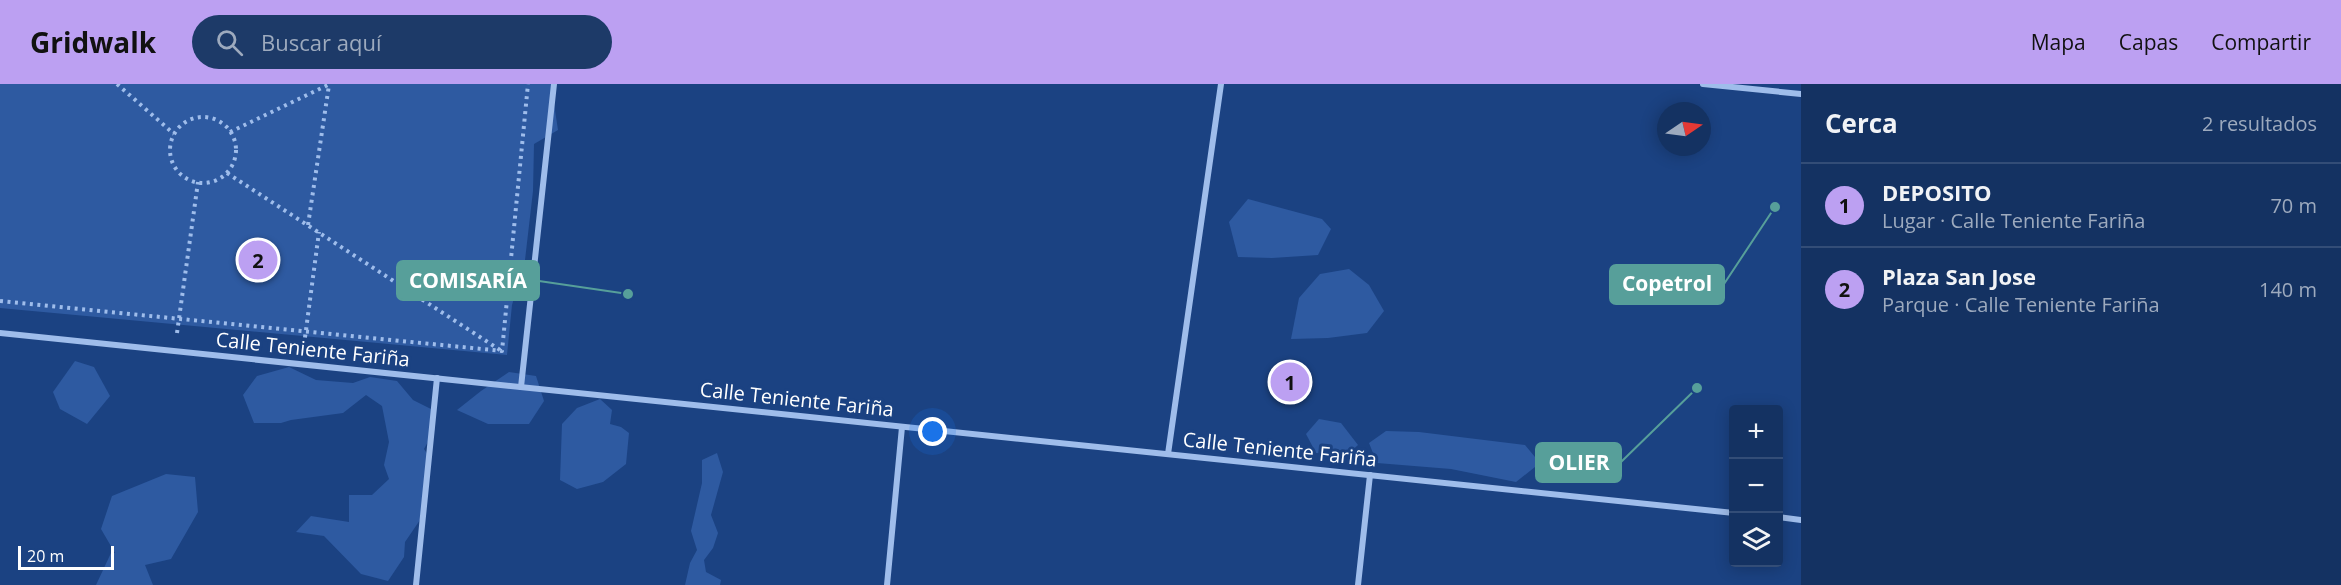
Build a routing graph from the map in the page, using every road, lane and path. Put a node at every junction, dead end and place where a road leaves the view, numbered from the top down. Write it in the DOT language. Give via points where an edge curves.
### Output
graph roads {
  1 [pos="117,84"];
  2 [pos="528,84"];
  3 [pos="554,84"];
  4 [pos="1221,84"];
  5 [pos="1703,84"];
  6 [pos="330,85"];
  7 [pos="1801,94"];
  8 [pos="230,132"];
  9 [pos="174,134"];
  10 [pos="227,173"];
  11 [pos="198,182"];
  12 [pos="308,225"];
  13 [pos="319,232"];
  14 [pos="0,301"];
  15 [pos="180,319"];
  16 [pos="306,331"];
  17 [pos="0,333"];
  18 [pos="175,351"];
  19 [pos="502,351"];
  20 [pos="300,364"];
  21 [pos="524,364"];
  22 [pos="437,378"];
  23 [pos="521,387"];
  24 [pos="902,427"];
  25 [pos="1168,454"];
  26 [pos="1370,475"];
  27 [pos="1729,512"];
  28 [pos="1783,518"];
  29 [pos="1801,520"];
  30 [pos="416,585"];
  31 [pos="887,585"];
  32 [pos="1358,585"];
  1 -- 9 [label="path"];
  2 -- 19 [label="path"];
  3 -- 21 [label="street"];
  4 -- 25 [label="street"];
  5 -- 7 [label="street"];
  6 -- 8 [label="path"];
  6 -- 12 [label="path"];
  8 -- 9 [label="path" via="212,118 202,117 190,119"];
  8 -- 10 [label="path" via="235,153"];
  9 -- 11 [label="path" via="170,145 174,165 180,173"];
  10 -- 11 [label="path"];
  10 -- 12 [label="path"];
  11 -- 15 [label="path"];
  12 -- 13 [label="path"];
  13 -- 16 [label="path"];
  13 -- 19 [label="path"];
  14 -- 15 [label="path"];
  15 -- 16 [label="path"];
  15 -- 18 [label="path"];
  16 -- 19 [label="path"];
  16 -- 20 [label="path"];
  17 -- 18 [label="street, Calle Teniente Fariña"];
  18 -- 20 [label="street, Calle Teniente Fariña"];
  19 -- 21 [label="path"];
  20 -- 22 [label="street, Calle Teniente Fariña"];
  21 -- 23 [label="street"];
  22 -- 23 [label="street, Calle Teniente Fariña"];
  22 -- 30 [label="street"];
  23 -- 24 [label="street, Calle Teniente Fariña"];
  24 -- 25 [label="street, Calle Teniente Fariña"];
  24 -- 31 [label="street"];
  25 -- 26 [label="street, Calle Teniente Fariña"];
  26 -- 27 [label="street, Calle Teniente Fariña"];
  26 -- 32 [label="street"];
  28 -- 29 [label="street"];
}
